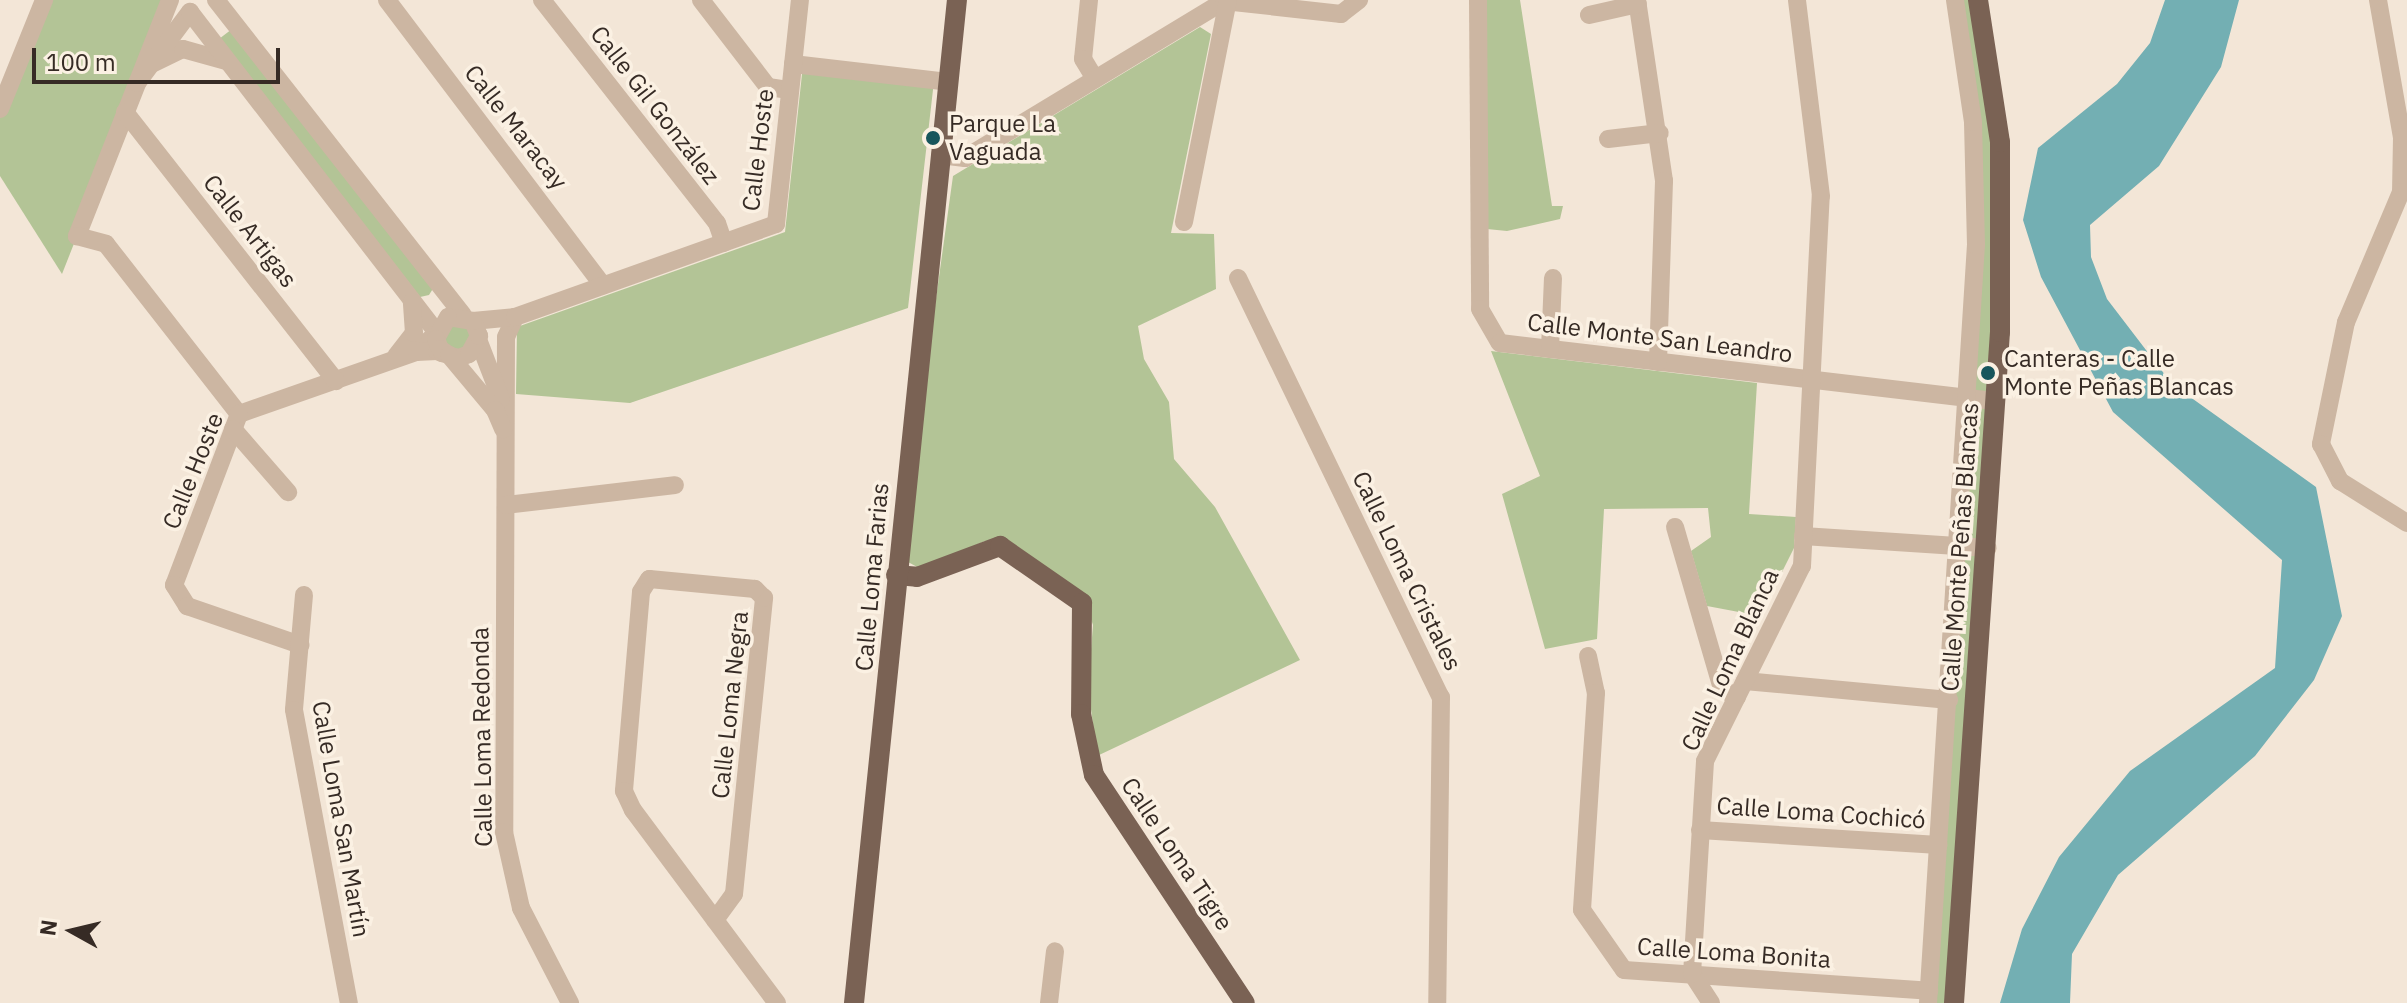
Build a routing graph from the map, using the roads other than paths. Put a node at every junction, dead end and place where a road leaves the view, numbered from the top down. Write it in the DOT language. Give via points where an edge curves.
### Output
graph roads {
  1 [pos="44,0"];
  2 [pos="172,0"];
  3 [pos="208,0"];
  4 [pos="216,0"];
  5 [pos="387,0"];
  6 [pos="542,0"];
  7 [pos="701,0"];
  8 [pos="800,0"];
  9 [pos="957,0"];
  10 [pos="1089,0"];
  11 [pos="1359,0"];
  12 [pos="1478,0"];
  13 [pos="1797,0"];
  14 [pos="1955,0"];
  15 [pos="1978,0"];
  16 [pos="2378,0"];
  17 [pos="1228,1"];
  18 [pos="1637,2"];
  19 [pos="190,12"];
  20 [pos="1589,15"];
  21 [pos="229,62"];
  22 [pos="793,64"];
  23 [pos="1095,79"];
  24 [pos="948,82"];
  25 [pos="137,83"];
  26 [pos="790,90"];
  27 [pos="0,109"];
  28 [pos="125,112"];
  29 [pos="1660,133"];
  30 [pos="1608,139"];
  31 [pos="940,155"];
  32 [pos="2402,203"];
  33 [pos="1184,222"];
  34 [pos="724,243"];
  35 [pos="1238,278"];
  36 [pos="1553,278"];
  37 [pos="603,286"];
  38 [pos="411,295"];
  39 [pos="515,317"];
  40 [pos="468,318"];
  41 [pos="437,333"];
  42 [pos="479,342"];
  43 [pos="1550,349"];
  44 [pos="416,352"];
  45 [pos="449,355"];
  46 [pos="1658,362"];
  47 [pos="381,365"];
  48 [pos="336,381"];
  49 [pos="1813,381"];
  50 [pos="499,400"];
  51 [pos="1969,400"];
  52 [pos="1996,401"];
  53 [pos="236,422"];
  54 [pos="675,485"];
  55 [pos="288,492"];
  56 [pos="506,505"];
  57 [pos="2407,523"];
  58 [pos="1675,527"];
  59 [pos="1803,536"];
  60 [pos="1959,547"];
  61 [pos="1988,548"];
  62 [pos="896,575"];
  63 [pos="304,595"];
  64 [pos="300,645"];
  65 [pos="1588,656"];
  66 [pos="1741,689"];
  67 [pos="1949,700"];
  68 [pos="1700,830"];
  69 [pos="1939,845"];
  70 [pos="715,920"];
  71 [pos="1055,951"];
  72 [pos="1692,974"];
  73 [pos="1929,997"];
  74 [pos="349,1003"];
  75 [pos="570,1003"];
  76 [pos="777,1003"];
  77 [pos="854,1003"];
  78 [pos="1049,1003"];
  79 [pos="1245,1003"];
  80 [pos="1437,1003"];
  81 [pos="1711,1003"];
  82 [pos="1954,1003"];
  1 -- 27 [label="street"];
  2 -- 19 [label="street"];
  2 -- 25 [label="street"];
  3 -- 19 [label="street"];
  4 -- 40 [label="street"];
  5 -- 37 [label="street, Calle Maracay"];
  6 -- 34 [label="street, Calle Gil González" via="717,223"];
  7 -- 26 [label="street" via="768,87"];
  8 -- 22 [label="street, Calle Hoste"];
  9 -- 24 [label="main road, Calle Loma Farias"];
  10 -- 23 [label="street" via="1083,59"];
  11 -- 17 [label="street" via="1341,14"];
  12 -- 43 [label="street, Calle Monte San Leandro" via="1480,309 1500,343"];
  13 -- 49 [label="street, Calle Loma Blanca" via="1820,170"];
  14 -- 51 [label="street, Calle Monte Peñas Blancas" via="1975,164"];
  15 -- 52 [label="main road, Calle Monte Peñas Blancas" via="2000,142"];
  16 -- 32 [label="street" via="2402,137"];
  17 -- 23 [label="street"];
  17 -- 33 [label="street"];
  18 -- 20 [label="street"];
  18 -- 29 [label="street"];
  19 -- 21 [label="street"];
  19 -- 25 [label="street"];
  21 -- 25 [label="street" via="183,49 156,61"];
  21 -- 38 [label="street"];
  22 -- 24 [label="street"];
  22 -- 26 [label="street, Calle Hoste"];
  23 -- 31 [label="street" via="965,158"];
  24 -- 31 [label="main road, Calle Loma Farias"];
  25 -- 28 [label="street"];
  26 -- 34 [label="street, Calle Hoste" via="776,224"];
  28 -- 48 [label="street, Calle Artigas"];
  28 -- 53 [label="street" via="77,236 106,244"];
  29 -- 30 [label="street"];
  29 -- 46 [label="street" via="1665,220"];
  31 -- 62 [label="main road, Calle Loma Farias"];
  32 -- 57 [label="street" via="2346,322 2320,431 2330,471"];
  34 -- 37 [label="street, Calle Hoste"];
  35 -- 80 [label="street, Calle Loma Cristales" via="1441,697"];
  36 -- 43 [label="street"];
  37 -- 39 [label="street, Calle Hoste"];
  38 -- 41 [label="street"];
  38 -- 47 [label="street" via="412,339"];
  39 -- 40 [label="street, Calle Hoste"];
  39 -- 42 [label="street, Calle Hoste"];
  39 -- 50 [label="street" via="506,332"];
  40 -- 41 [label="street" via="448,317"];
  40 -- 42 [label="street"];
  41 -- 44 [label="street, Calle Hoste"];
  41 -- 45 [label="street"];
  42 -- 45 [label="street" via="469,354"];
  42 -- 50 [label="street, Calle Loma Redonda"];
  43 -- 46 [label="street, Calle Monte San Leandro"];
  44 -- 45 [label="street, Calle Hoste"];
  44 -- 47 [label="street, Calle Hoste"];
  45 -- 50 [label="street"];
  46 -- 49 [label="street, Calle Monte San Leandro"];
  47 -- 48 [label="street, Calle Hoste"];
  48 -- 53 [label="street, Calle Hoste"];
  49 -- 51 [label="street, Calle Monte San Leandro"];
  49 -- 59 [label="street, Calle Loma Blanca"];
  50 -- 56 [label="street, Calle Loma Redonda" via="506,436"];
  51 -- 52 [label="street, Calle Monte San Leandro"];
  51 -- 60 [label="street, Calle Monte Peñas Blancas"];
  52 -- 61 [label="main road, Calle Monte Peñas Blancas"];
  53 -- 55 [label="street"];
  53 -- 64 [label="street, Calle Hoste" via="174,585 187,606"];
  54 -- 56 [label="street"];
  56 -- 75 [label="street, Calle Loma Redonda" via="507,860 531,931"];
  58 -- 66 [label="street" via="1722,689"];
  59 -- 60 [label="street"];
  59 -- 66 [label="street, Calle Loma Blanca" via="1802,566"];
  60 -- 61 [label="street"];
  60 -- 67 [label="street, Calle Monte Peñas Blancas"];
  61 -- 82 [label="main road, Calle Monte Peñas Blancas"];
  62 -- 77 [label="main road, Calle Loma Farias"];
  62 -- 79 [label="main road, Calle Loma Tigre" via="917,577 1000,546 1082,603 1081,714 1094,775"];
  63 -- 64 [label="street, Calle Loma San Martín"];
  64 -- 74 [label="street, Calle Loma San Martín" via="294,710"];
  65 -- 72 [label="street, Calle Loma Bonita" via="1596,693 1582,910 1624,970"];
  66 -- 67 [label="street"];
  66 -- 68 [label="street, Calle Loma Blanca" via="1705,761"];
  67 -- 69 [label="street, Calle Monte Peñas Blancas"];
  68 -- 69 [label="street, Calle Loma Cochicó"];
  68 -- 72 [label="street, Calle Loma Blanca"];
  69 -- 73 [label="street, Calle Monte Peñas Blancas"];
  70 -- 70 [label="street, Calle Loma Negra" via="734,894 764,598 755,589 649,579 641,592 622,784"];
  70 -- 76 [label="street, Calle Loma Negra"];
  71 -- 78 [label="street"];
  72 -- 73 [label="street, Calle Loma Bonita"];
  72 -- 81 [label="street"];
}
